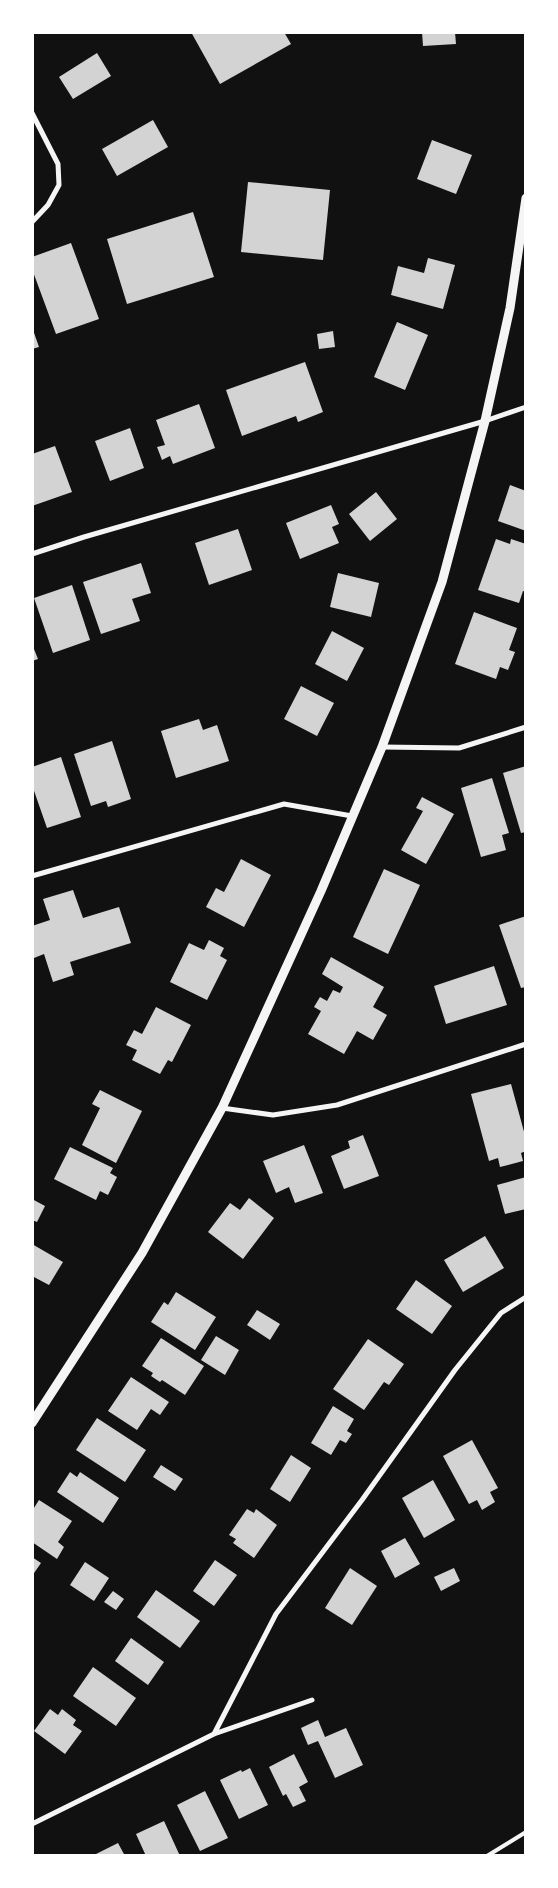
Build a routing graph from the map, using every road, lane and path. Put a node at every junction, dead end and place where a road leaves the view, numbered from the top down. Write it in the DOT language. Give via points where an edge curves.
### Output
graph roads {
  1 [pos="32,113"];
  2 [pos="526,198"];
  3 [pos="34,221"];
  4 [pos="526,407"];
  5 [pos="486,421"];
  6 [pos="32,554"];
  7 [pos="526,726"];
  8 [pos="382,747"];
  9 [pos="352,816"];
  10 [pos="32,876"];
  11 [pos="526,1044"];
  12 [pos="222,1108"];
  13 [pos="526,1297"];
  14 [pos="32,1422"];
  15 [pos="312,1700"];
  16 [pos="214,1734"];
  17 [pos="32,1824"];
  18 [pos="526,1832"];
  19 [pos="487,1856"];
  1 -- 3 [label="street" via="58,164 59,178 59,185 48,205"];
  2 -- 5 [label="street" via="510,308"];
  4 -- 5 [label="street"];
  5 -- 6 [label="street"];
  5 -- 8 [label="street" via="442,582"];
  7 -- 8 [label="street" via="458,748"];
  8 -- 9 [label="street"];
  9 -- 10 [label="street" via="284,804"];
  9 -- 12 [label="street"];
  11 -- 12 [label="street" via="337,1105 273,1115"];
  12 -- 14 [label="street" via="142,1253"];
  13 -- 16 [label="street" via="501,1313 455,1370 276,1614"];
  15 -- 16 [label="street"];
  16 -- 17 [label="street"];
  18 -- 19 [label="lane"];
}
